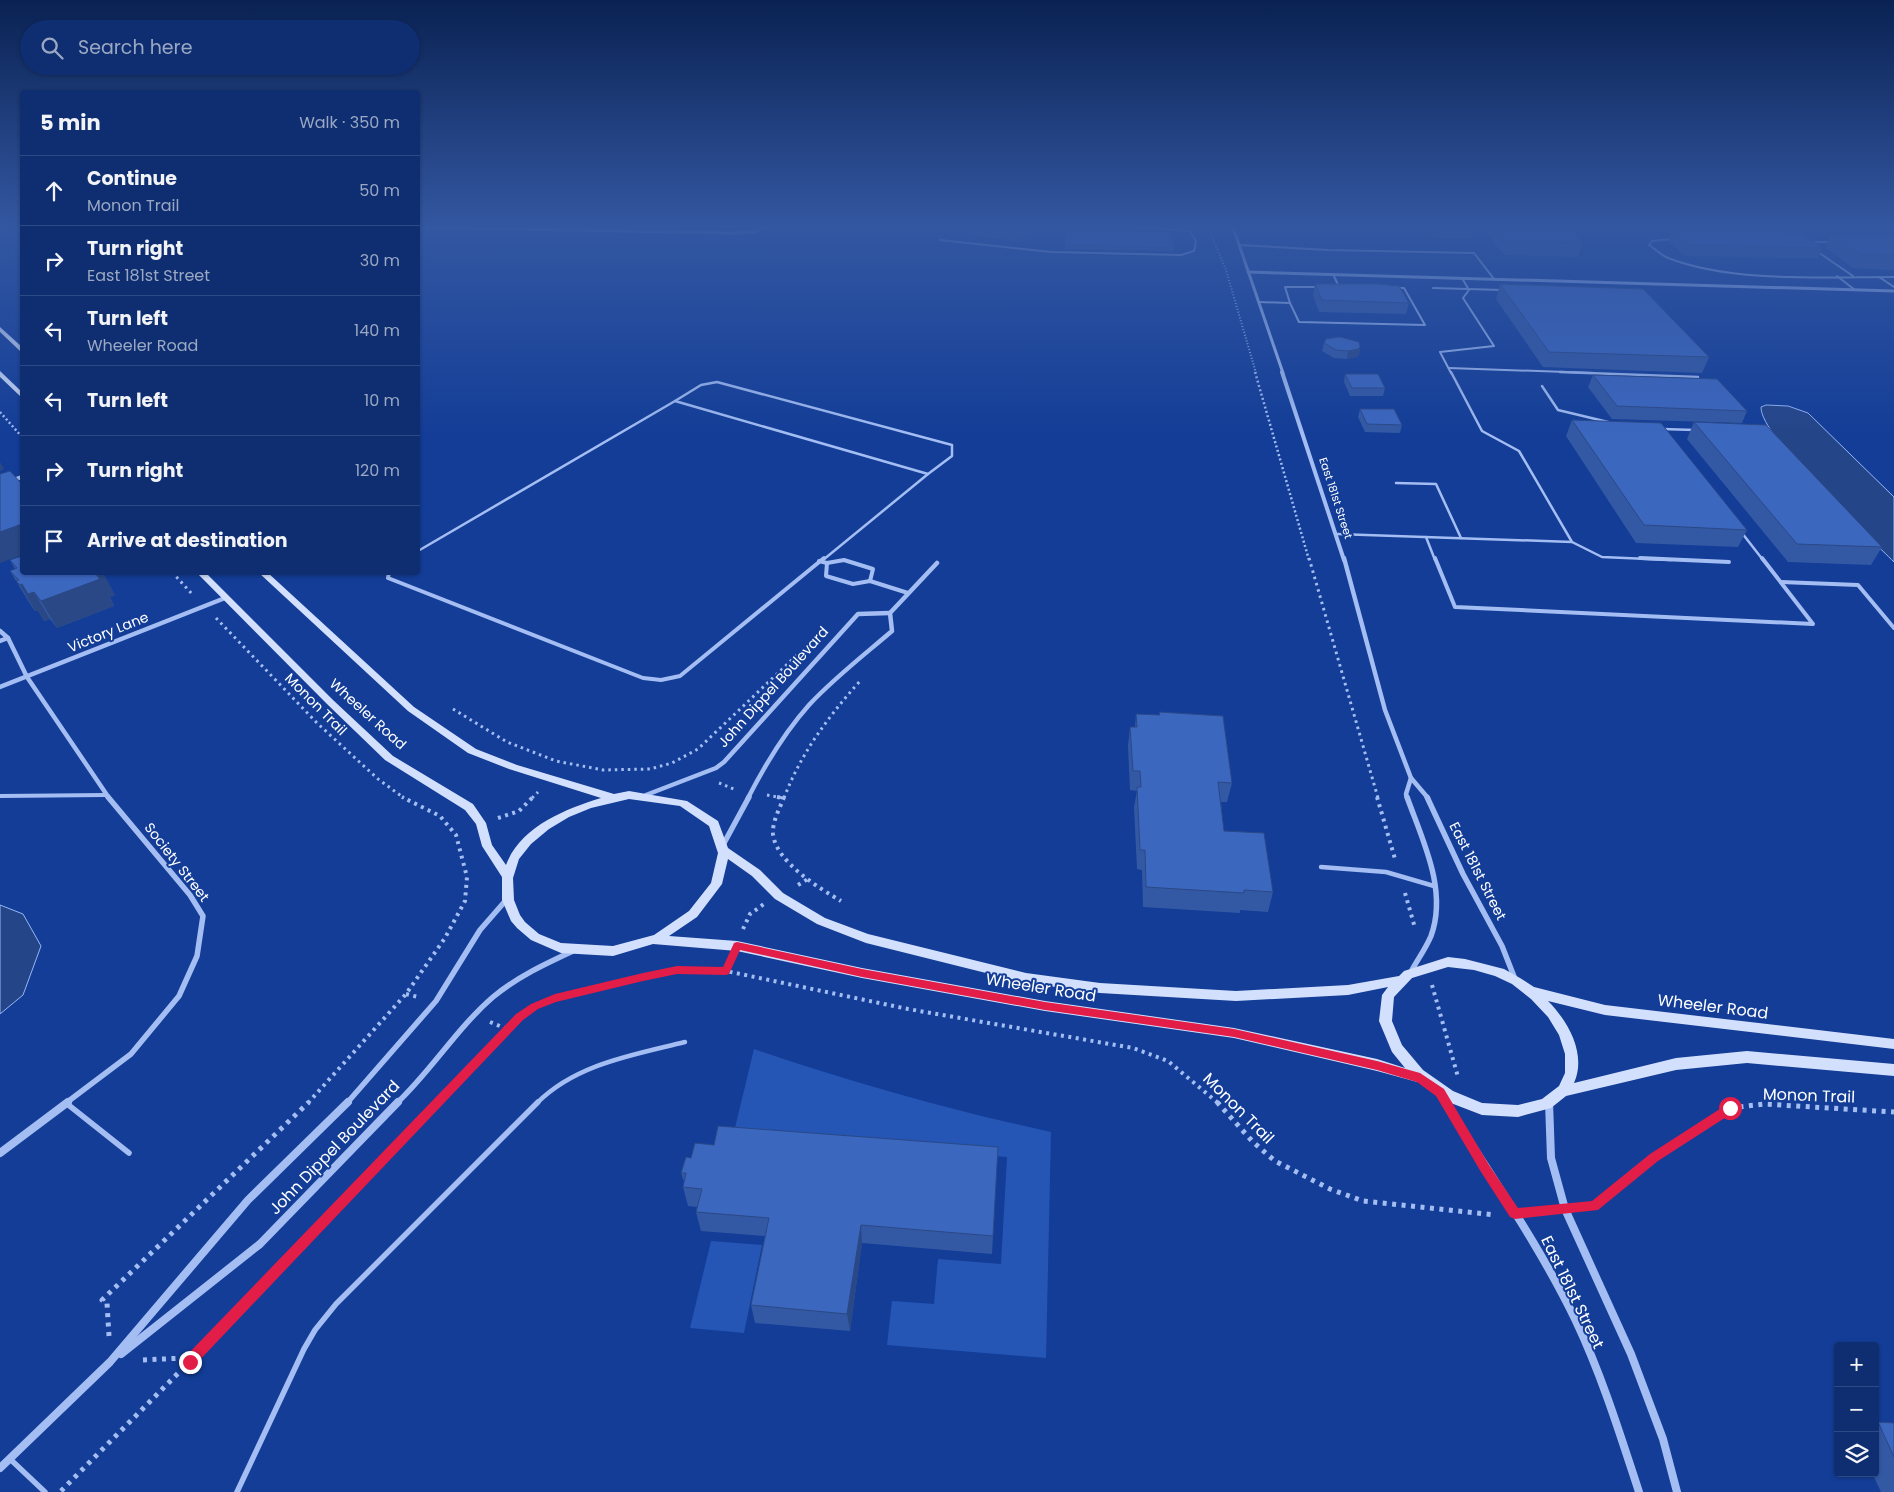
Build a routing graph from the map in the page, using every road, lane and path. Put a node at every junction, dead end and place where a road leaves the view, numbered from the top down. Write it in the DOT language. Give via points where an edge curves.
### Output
graph roads {
  1 [pos="1234,297"];
  2 [pos="1257,297"];
  3 [pos="1288,297"];
  4 [pos="1409,297"];
  5 [pos="1464,297"];
  6 [pos="1259,302"];
  7 [pos="1290,303"];
  8 [pos="0,329"];
  9 [pos="20,348"];
  10 [pos="1449,368"];
  11 [pos="0,373"];
  12 [pos="1698,377"];
  13 [pos="1542,386"];
  14 [pos="20,393"];
  15 [pos="675,401"];
  16 [pos="0,412"];
  17 [pos="1614,422"];
  18 [pos="1700,430"];
  19 [pos="20,435"];
  20 [pos="1666,437"];
  21 [pos="928,474"];
  22 [pos="20,478"];
  23 [pos="1396,483"];
  24 [pos="0,484"];
  25 [pos="1738,529"];
  26 [pos="1337,534"];
  27 [pos="1426,537"];
  28 [pos="1461,538"];
  29 [pos="1572,542"];
  30 [pos="420,550"];
  31 [pos="819,561"];
  32 [pos="1729,562"];
  33 [pos="827,563"];
  34 [pos="937,563"];
  35 [pos="175,575"];
  36 [pos="203,575"];
  37 [pos="265,575"];
  38 [pos="388,575"];
  39 [pos="870,581"];
  40 [pos="1781,582"];
  41 [pos="908,592"];
  42 [pos="225,598"];
  43 [pos="204,606"];
  44 [pos="890,613"];
  45 [pos="1894,628"];
  46 [pos="0,631"];
  47 [pos="8,638"];
  48 [pos="0,641"];
  49 [pos="806,647"];
  50 [pos="27,677"];
  51 [pos="864,677"];
  52 [pos="0,688"];
  53 [pos="453,709"];
  54 [pos="689,755"];
  55 [pos="560,761"];
  56 [pos="705,772"];
  57 [pos="548,778"];
  58 [pos="1411,778"];
  59 [pos="752,793"];
  60 [pos="106,795"];
  61 [pos="0,796"];
  62 [pos="646,796"];
  63 [pos="611,798"];
  64 [pos="783,798"];
  65 [pos="481,823"];
  66 [pos="456,835"];
  67 [pos="723,848"];
  68 [pos="1321,867"];
  69 [pos="1400,874"];
  70 [pos="508,876"];
  71 [pos="808,879"];
  72 [pos="1434,886"];
  73 [pos="779,896"];
  74 [pos="508,898"];
  75 [pos="841,901"];
  76 [pos="655,940"];
  77 [pos="737,946"];
  78 [pos="573,951"];
  79 [pos="1422,952"];
  80 [pos="1426,965"];
  81 [pos="1412,970"];
  82 [pos="726,972"];
  83 [pos="1398,980"];
  84 [pos="1516,980"];
  85 [pos="1530,991"];
  86 [pos="685,1042"];
  87 [pos="1894,1044"];
  88 [pos="1894,1070"];
  89 [pos="1420,1078"];
  90 [pos="1562,1091"];
  91 [pos="1440,1092"];
  92 [pos="1550,1102"];
  93 [pos="66,1104"];
  94 [pos="1466,1105"];
  95 [pos="1894,1112"];
  96 [pos="0,1153"];
  97 [pos="129,1153"];
  98 [pos="1495,1206"];
  99 [pos="1565,1209"];
  100 [pos="1515,1214"];
  101 [pos="102,1300"];
  102 [pos="110,1362"];
  103 [pos="10,1459"];
  104 [pos="0,1468"];
  105 [pos="45,1492"];
  106 [pos="60,1492"];
  107 [pos="237,1492"];
  108 [pos="1639,1492"];
  109 [pos="1677,1492"];
  1 -- 69 [label="path"];
  2 -- 6 [label="street, East 181st Street"];
  3 -- 7 [label="lane"];
  4 -- 7 [label="lane" via="1425,325 1299,322"];
  5 -- 10 [label="lane" via="1494,346 1440,352"];
  6 -- 7 [label="lane"];
  6 -- 26 [label="street, East 181st Street"];
  8 -- 9 [label="street"];
  10 -- 12 [label="lane"];
  10 -- 29 [label="lane" via="1482,431 1519,451"];
  11 -- 14 [label="street"];
  13 -- 17 [label="lane" via="1558,410"];
  15 -- 21 [label="lane"];
  15 -- 21 [label="lane" via="701,385 717,382 952,445 952,456"];
  15 -- 30 [label="lane"];
  16 -- 19 [label="path"];
  18 -- 20 [label="lane" via="1660,429"];
  21 -- 31 [label="lane"];
  22 -- 24 [label="street"];
  23 -- 28 [label="lane" via="1436,484"];
  25 -- 40 [label="lane"];
  26 -- 27 [label="lane"];
  26 -- 58 [label="street, East 181st Street" via="1384,710"];
  27 -- 28 [label="lane"];
  27 -- 40 [label="lane" via="1456,607 1813,624"];
  28 -- 29 [label="lane"];
  29 -- 32 [label="lane" via="1602,557"];
  31 -- 33 [label="lane"];
  31 -- 38 [label="lane" via="680,676 660,680 643,678 388,578"];
  33 -- 39 [label="lane" via="826,576 852,584"];
  33 -- 39 [label="lane" via="844,560 873,569"];
  34 -- 41 [label="street"];
  35 -- 43 [label="path, Monon Trail"];
  36 -- 42 [label="street, Wheeler Road"];
  37 -- 57 [label="street" via="411,709 472,751"];
  39 -- 41 [label="lane"];
  40 -- 45 [label="lane" via="1858,585"];
  41 -- 44 [label="street"];
  42 -- 43 [label="street, Victory Lane"];
  42 -- 65 [label="street, Wheeler Road" via="389,758 469,806"];
  43 -- 50 [label="street, Victory Lane"];
  43 -- 66 [label="path, Monon Trail" via="317,723 402,796 440,816"];
  44 -- 56 [label="street, John Dippel Boulevard" via="858,614 729,758"];
  44 -- 59 [label="street" via="892,631 809,704"];
  46 -- 47 [label="street, Society Street"];
  47 -- 48 [label="street"];
  47 -- 50 [label="street, Society Street"];
  49 -- 54 [label="path" via="715,736"];
  50 -- 52 [label="street, Victory Lane"];
  50 -- 60 [label="street, Society Street"];
  51 -- 64 [label="path" via="827,717 792,775"];
  53 -- 55 [label="path" via="515,746"];
  54 -- 55 [label="path" via="670,764 624,771"];
  54 -- 56 [label="path"];
  55 -- 57 [label="path"];
  56 -- 59 [label="path" via="722,785"];
  56 -- 62 [label="street, John Dippel Boulevard"];
  57 -- 63 [label="street"];
  57 -- 65 [label="path" via="519,811"];
  58 -- 72 [label="street, East 181st Street" via="1406,794 1432,868"];
  58 -- 84 [label="street, East 181st Street" via="1426,794"];
  59 -- 64 [label="path"];
  59 -- 67 [label="street"];
  60 -- 61 [label="lane"];
  60 -- 93 [label="street, Society Street" via="190,895 203,916 202,924 197,956 179,996 131,1054"];
  62 -- 63 [label="street"];
  62 -- 67 [label="street" via="664,798 693,808 714,827"];
  63 -- 70 [label="street" via="575,808 543,827 520,852"];
  64 -- 71 [label="path" via="772,834 791,863"];
  65 -- 66 [label="path"];
  65 -- 70 [label="street, Wheeler Road" via="487,846"];
  66 -- 101 [label="path" via="467,877 466,901 406,994 316,1095"];
  67 -- 73 [label="street, Wheeler Road"];
  67 -- 76 [label="street" via="724,865 720,879 703,907 690,919"];
  68 -- 69 [label="lane"];
  69 -- 72 [label="lane"];
  69 -- 79 [label="path"];
  70 -- 74 [label="street"];
  71 -- 73 [label="path"];
  71 -- 75 [label="path"];
  72 -- 79 [label="street, East 181st Street" via="1437,901 1431,935"];
  73 -- 77 [label="path" via="750,914"];
  73 -- 83 [label="street, Wheeler Road" via="821,921 866,938 1026,978 1100,988 1236,996 1348,990"];
  74 -- 78 [label="street" via="516,920 526,931 547,943"];
  74 -- 102 [label="street, John Dippel Boulevard" via="480,930 436,1002 402,1042 340,1111 248,1200"];
  76 -- 77 [label="street, Wheeler Road"];
  76 -- 78 [label="street" via="614,951"];
  77 -- 82 [label="path"];
  77 -- 89 [label="street, Wheeler Road" via="862,973 1045,1006 1234,1033 1377,1065"];
  78 -- 102 [label="street, John Dippel Boulevard" via="528,973 493,997 474,1015 419,1082 260,1244"];
  79 -- 81 [label="street, East 181st Street"];
  80 -- 81 [label="street"];
  80 -- 84 [label="street" via="1469,964"];
  80 -- 94 [label="path"];
  81 -- 83 [label="street"];
  82 -- 98 [label="path, Monon Trail" via="908,1009 1133,1048 1168,1061 1205,1090 1253,1142 1276,1161 1330,1189 1363,1201 1498,1215"];
  82 -- 106 [label="path, Monon Trail" via="677,970 643,977 555,998 534,1006 519,1017 232,1319"];
  83 -- 89 [label="street" via="1389,993 1385,1008 1386,1025 1392,1043"];
  84 -- 85 [label="street"];
  85 -- 87 [label="street, Wheeler Road" via="1605,1010"];
  85 -- 90 [label="street" via="1556,1017 1570,1041 1571,1076"];
  86 -- 107 [label="lane" via="589,1069 570,1076 549,1091 336,1304 304,1348"];
  88 -- 90 [label="street" via="1747,1057 1676,1064"];
  89 -- 91 [label="street"];
  90 -- 92 [label="street"];
  91 -- 94 [label="street"];
  91 -- 100 [label="street, East 181st Street"];
  92 -- 94 [label="street" via="1531,1110 1510,1112"];
  92 -- 99 [label="street, East 181st Street" via="1551,1158"];
  93 -- 96 [label="street, Society Street"];
  93 -- 97 [label="lane"];
  95 -- 99 [label="path, Monon Trail" via="1764,1104 1730,1108 1654,1158 1594,1206"];
  99 -- 100 [label="path, Monon Trail"];
  99 -- 109 [label="street, East 181st Street" via="1631,1354 1663,1439"];
  100 -- 108 [label="street, East 181st Street" via="1537,1247 1576,1321 1612,1410"];
  102 -- 103 [label="street, John Dippel Boulevard"];
  103 -- 104 [label="street, John Dippel Boulevard"];
  103 -- 105 [label="lane"];
}
